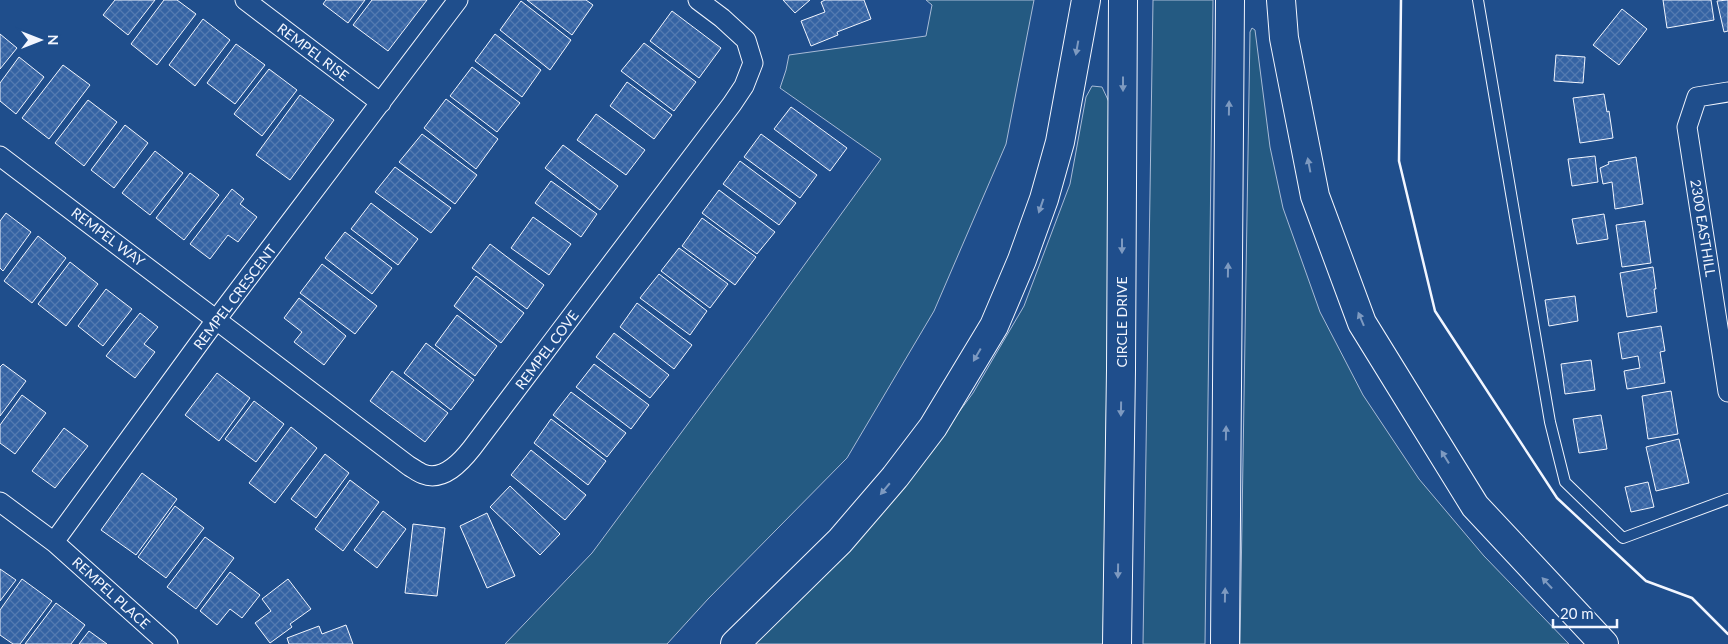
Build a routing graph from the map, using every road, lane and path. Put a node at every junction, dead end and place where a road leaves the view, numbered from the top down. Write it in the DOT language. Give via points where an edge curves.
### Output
graph roads {
  1 [pos="245,0"];
  2 [pos="458,0"];
  3 [pos="698,0"];
  4 [pos="1086,0"];
  5 [pos="1123,0"];
  6 [pos="1230,0"];
  7 [pos="1281,0"];
  8 [pos="1478,0"];
  9 [pos="1728,92"];
  10 [pos="381,103"];
  11 [pos="0,156"];
  12 [pos="216,320"];
  13 [pos="1728,392"];
  14 [pos="1728,499"];
  15 [pos="0,502"];
  16 [pos="54,542"];
  17 [pos="168,644"];
  18 [pos="735,644"];
  19 [pos="1116,644"];
  20 [pos="1224,644"];
  21 [pos="1604,644"];
  1 -- 10 [label="street, REMPEL RISE"];
  2 -- 10 [label="street, REMPEL CRESCENT"];
  3 -- 12 [label="street, REMPEL COVE" via="746,40 753,63 744,86 459,464 442,475 424,475"];
  4 -- 18 [label="highway, one-way" via="1060,142 1044,199 994,326 933,427 895,477 840,542"];
  5 -- 19 [label="highway, CIRCLE DRIVE, one-way"];
  20 -- 6 [label="highway, one-way"];
  21 -- 7 [label="highway, one-way" via="1475,506 1362,323 1315,196 1284,38"];
  8 -- 14 [label="lane" via="1550,422 1564,482 1623,538"];
  9 -- 13 [label="street, 2300 EASTHILL" via="1697,97 1687,128"];
  10 -- 12 [label="street, REMPEL CRESCENT"];
  11 -- 12 [label="street, REMPEL WAY"];
  12 -- 16 [label="street, REMPEL CRESCENT"];
  15 -- 16 [label="street"];
  16 -- 17 [label="street, REMPEL PLACE"];
}
